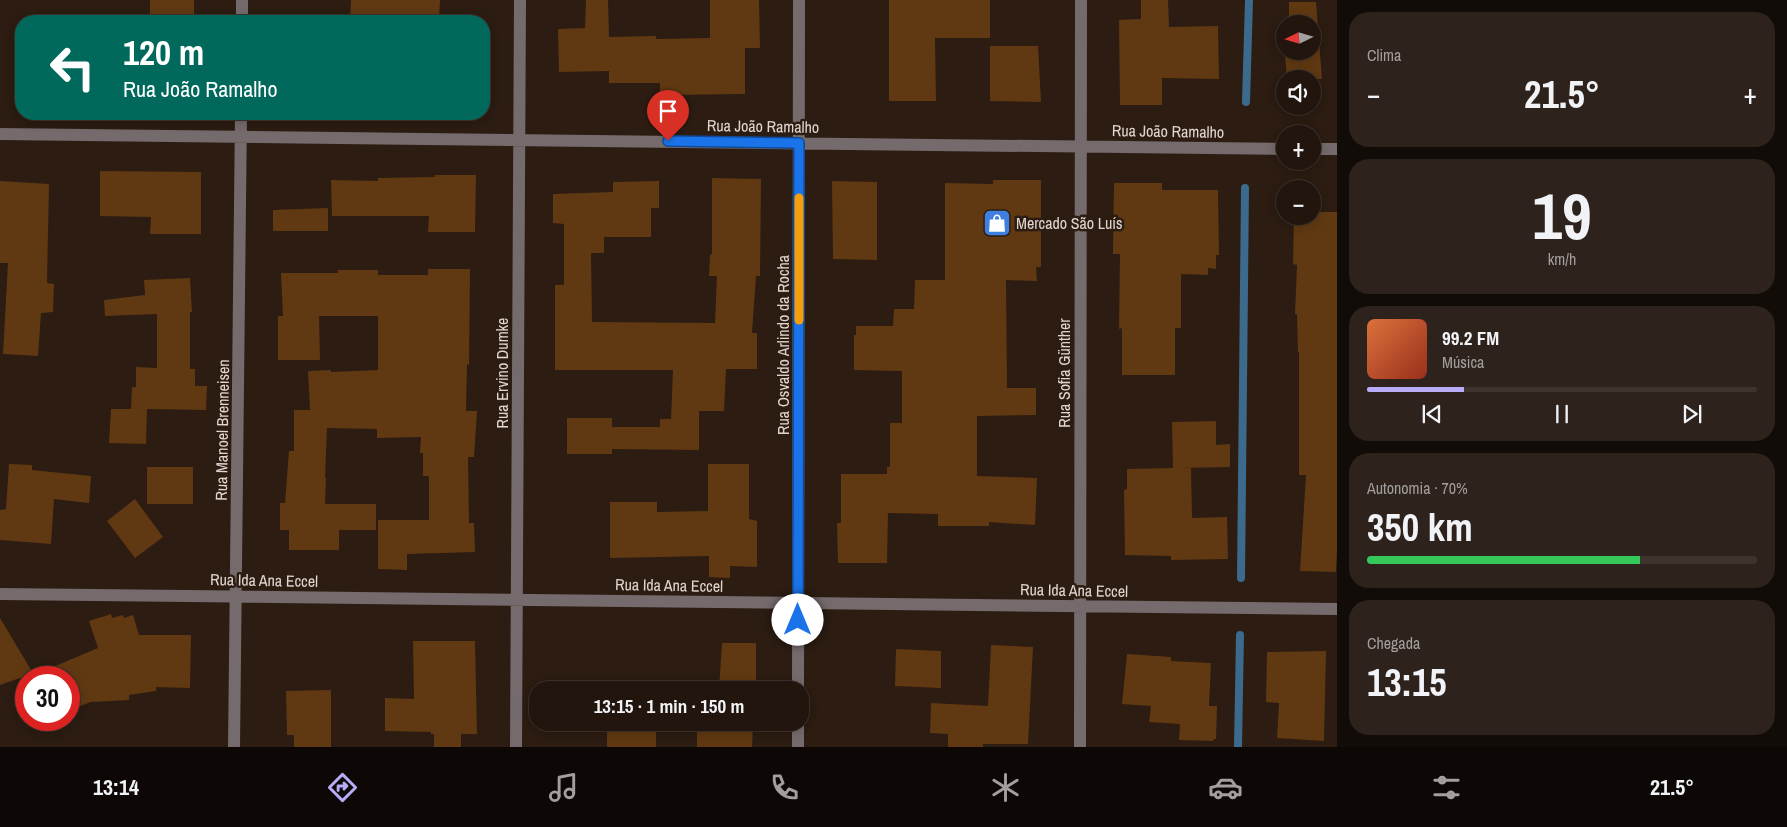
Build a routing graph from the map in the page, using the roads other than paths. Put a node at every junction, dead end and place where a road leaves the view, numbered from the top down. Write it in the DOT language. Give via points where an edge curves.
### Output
graph roads {
  1 [pos="242,0"];
  2 [pos="520,0"];
  3 [pos="799,0"];
  4 [pos="1081,0"];
  5 [pos="242,15"];
  6 [pos="241,120"];
  7 [pos="0,134"];
  8 [pos="240,136"];
  9 [pos="519,139"];
  10 [pos="799,143"];
  11 [pos="1081,146"];
  12 [pos="1276,149"];
  13 [pos="1321,149"];
  14 [pos="1337,149"];
  15 [pos="0,594"];
  16 [pos="236,596"];
  17 [pos="517,599"];
  18 [pos="798,603"];
  19 [pos="1080,606"];
  20 [pos="1337,609"];
  21 [pos="798,681"];
  22 [pos="798,731"];
  23 [pos="234,747"];
  24 [pos="516,747"];
  25 [pos="798,747"];
  26 [pos="1080,747"];
  1 -- 5 [label="street"];
  2 -- 9 [label="street, Rua Ervino Dumke"];
  3 -- 10 [label="street, Rua Osvaldo Arlindo da Rocha"];
  4 -- 11 [label="street, Rua Sofia Günther"];
  6 -- 8 [label="street, Rua Manoel Brenneisen"];
  7 -- 8 [label="street, Rua João Ramalho"];
  8 -- 9 [label="street, Rua João Ramalho"];
  8 -- 16 [label="street, Rua Manoel Brenneisen"];
  9 -- 10 [label="street, Rua João Ramalho"];
  9 -- 17 [label="street, Rua Ervino Dumke"];
  10 -- 11 [label="street, Rua João Ramalho"];
  10 -- 18 [label="street, Rua Osvaldo Arlindo da Rocha"];
  11 -- 12 [label="street, Rua João Ramalho"];
  11 -- 19 [label="street, Rua Sofia Günther"];
  13 -- 14 [label="street"];
  15 -- 16 [label="street, Rua Ida Ana Eccel"];
  16 -- 17 [label="street, Rua Ida Ana Eccel"];
  16 -- 23 [label="street, Rua Manoel Brenneisen"];
  17 -- 18 [label="street, Rua Ida Ana Eccel"];
  17 -- 24 [label="street, Rua Ervino Dumke"];
  18 -- 19 [label="street, Rua Ida Ana Eccel"];
  18 -- 21 [label="street, Rua Osvaldo Arlindo da Rocha"];
  19 -- 20 [label="street, Rua Ida Ana Eccel"];
  19 -- 26 [label="street, Rua Sofia Günther"];
  22 -- 25 [label="street"];
}
